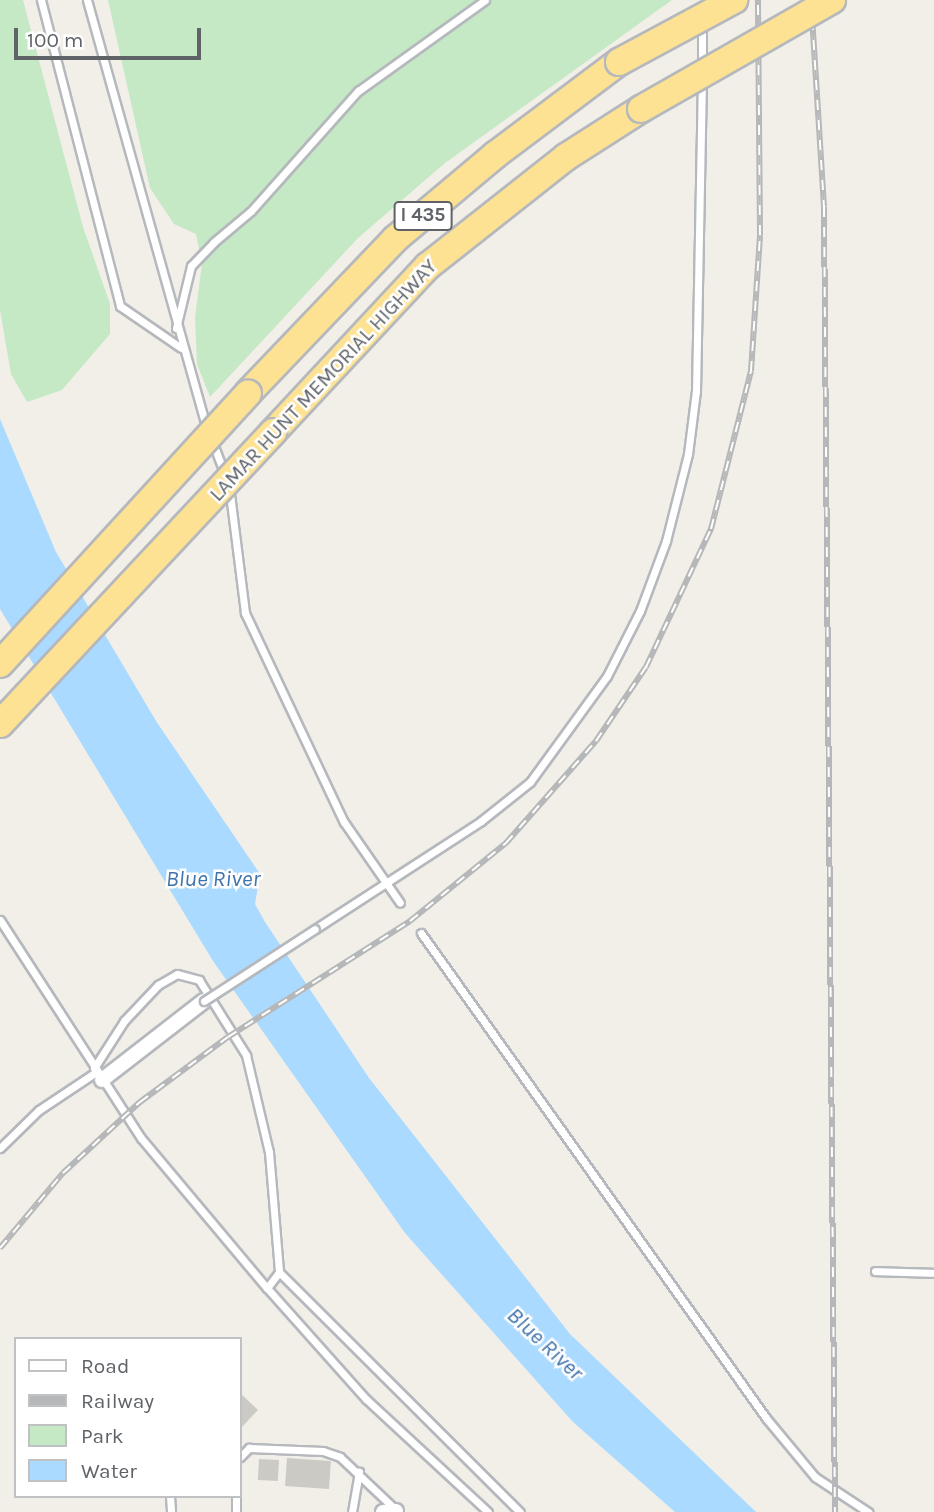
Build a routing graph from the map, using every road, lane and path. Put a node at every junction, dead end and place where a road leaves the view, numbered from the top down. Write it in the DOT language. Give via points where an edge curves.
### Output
graph roads {
  1 [pos="41,0"];
  2 [pos="87,0"];
  3 [pos="485,0"];
  4 [pos="702,0"];
  5 [pos="734,0"];
  6 [pos="832,0"];
  7 [pos="176,328"];
  8 [pos="181,348"];
  9 [pos="0,664"];
  10 [pos="0,724"];
  11 [pos="387,884"];
  12 [pos="400,903"];
  13 [pos="0,920"];
  14 [pos="421,933"];
  15 [pos="204,1000"];
  16 [pos="97,1074"];
  17 [pos="0,1148"];
  18 [pos="876,1271"];
  19 [pos="279,1272"];
  20 [pos="934,1273"];
  21 [pos="267,1288"];
  22 [pos="242,1455"];
  23 [pos="359,1472"];
  24 [pos="352,1512"];
  25 [pos="392,1512"];
  26 [pos="488,1512"];
  27 [pos="520,1512"];
  28 [pos="868,1512"];
  1 -- 8 [label="lane" via="120,306"];
  2 -- 7 [label="lane"];
  3 -- 7 [label="lane" via="358,91 251,211 214,242 191,267"];
  4 -- 11 [label="lane" via="696,391 688,454 666,541 640,611 607,676 554,753 530,782 481,821"];
  5 -- 9 [label="highway, LAMAR HUNT MEMORIAL HIGHWAY / I 435, bridge" via="619,62 495,155 395,239"];
  6 -- 10 [label="highway, LAMAR HUNT MEMORIAL HIGHWAY / I 435, bridge" via="566,156 428,267"];
  7 -- 8 [label="lane"];
  8 -- 11 [label="lane" via="235,502 244,612 344,822"];
  11 -- 12 [label="lane"];
  11 -- 15 [label="lane, bridge"];
  13 -- 16 [label="lane"];
  14 -- 28 [label="lane" via="766,1418 815,1477"];
  15 -- 16 [label="street"];
  16 -- 17 [label="lane" via="39,1110"];
  16 -- 19 [label="lane" via="124,1021 158,985 177,974 199,980 246,1055 269,1152"];
  16 -- 21 [label="lane" via="141,1138"];
  18 -- 20 [label="lane"];
  19 -- 21 [label="lane"];
  19 -- 27 [label="lane"];
  21 -- 26 [label="lane" via="366,1399"];
  22 -- 23 [label="lane" via="249,1448 323,1451"];
  23 -- 24 [label="lane"];
  23 -- 25 [label="lane"];
}
